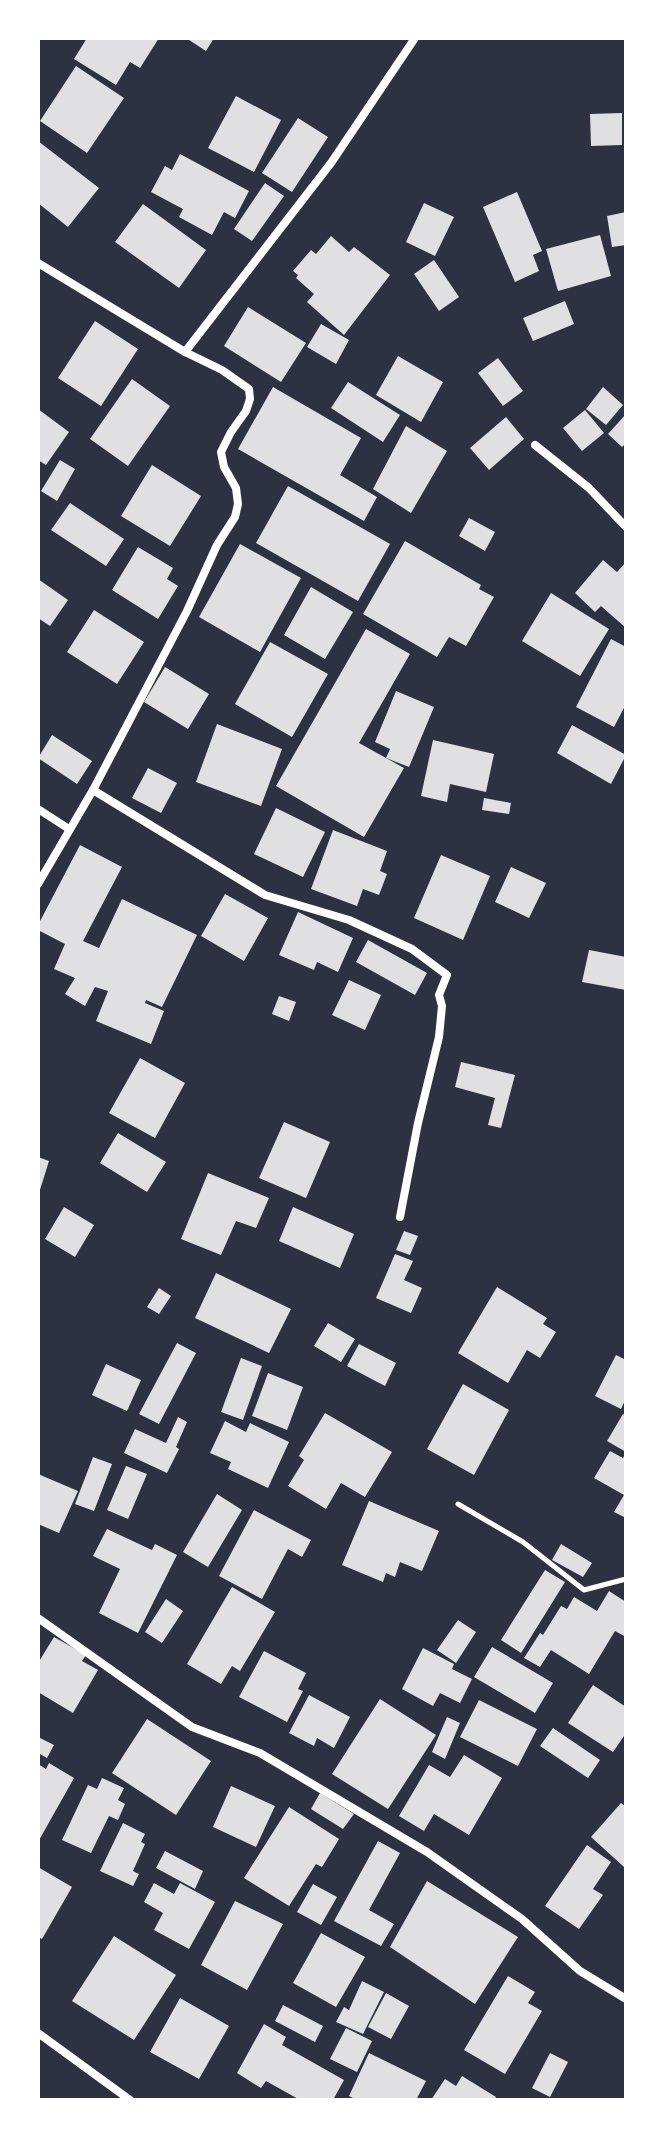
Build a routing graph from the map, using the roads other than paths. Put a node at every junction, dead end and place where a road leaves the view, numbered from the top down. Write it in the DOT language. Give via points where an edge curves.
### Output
graph roads {
  1 [pos="415,38"];
  2 [pos="38,263"];
  3 [pos="185,352"];
  4 [pos="535,445"];
  5 [pos="626,527"];
  6 [pos="93,790"];
  7 [pos="38,809"];
  8 [pos="69,829"];
  9 [pos="38,884"];
  10 [pos="400,1217"];
  11 [pos="38,1618"];
  12 [pos="626,1999"];
  13 [pos="38,2033"];
  14 [pos="130,2100"];
  1 -- 3 [label="street" via="331,163"];
  2 -- 3 [label="street"];
  3 -- 6 [label="street" via="222,370 251,394 221,452 238,504"];
  4 -- 5 [label="street" via="589,488"];
  6 -- 8 [label="street"];
  6 -- 10 [label="street" via="265,895 349,920 412,949 447,975 439,995 439,1037"];
  7 -- 8 [label="street"];
  8 -- 9 [label="street"];
  11 -- 12 [label="street" via="192,1727 260,1753 427,1852 522,1919 580,1971"];
  13 -- 14 [label="street"];
}
